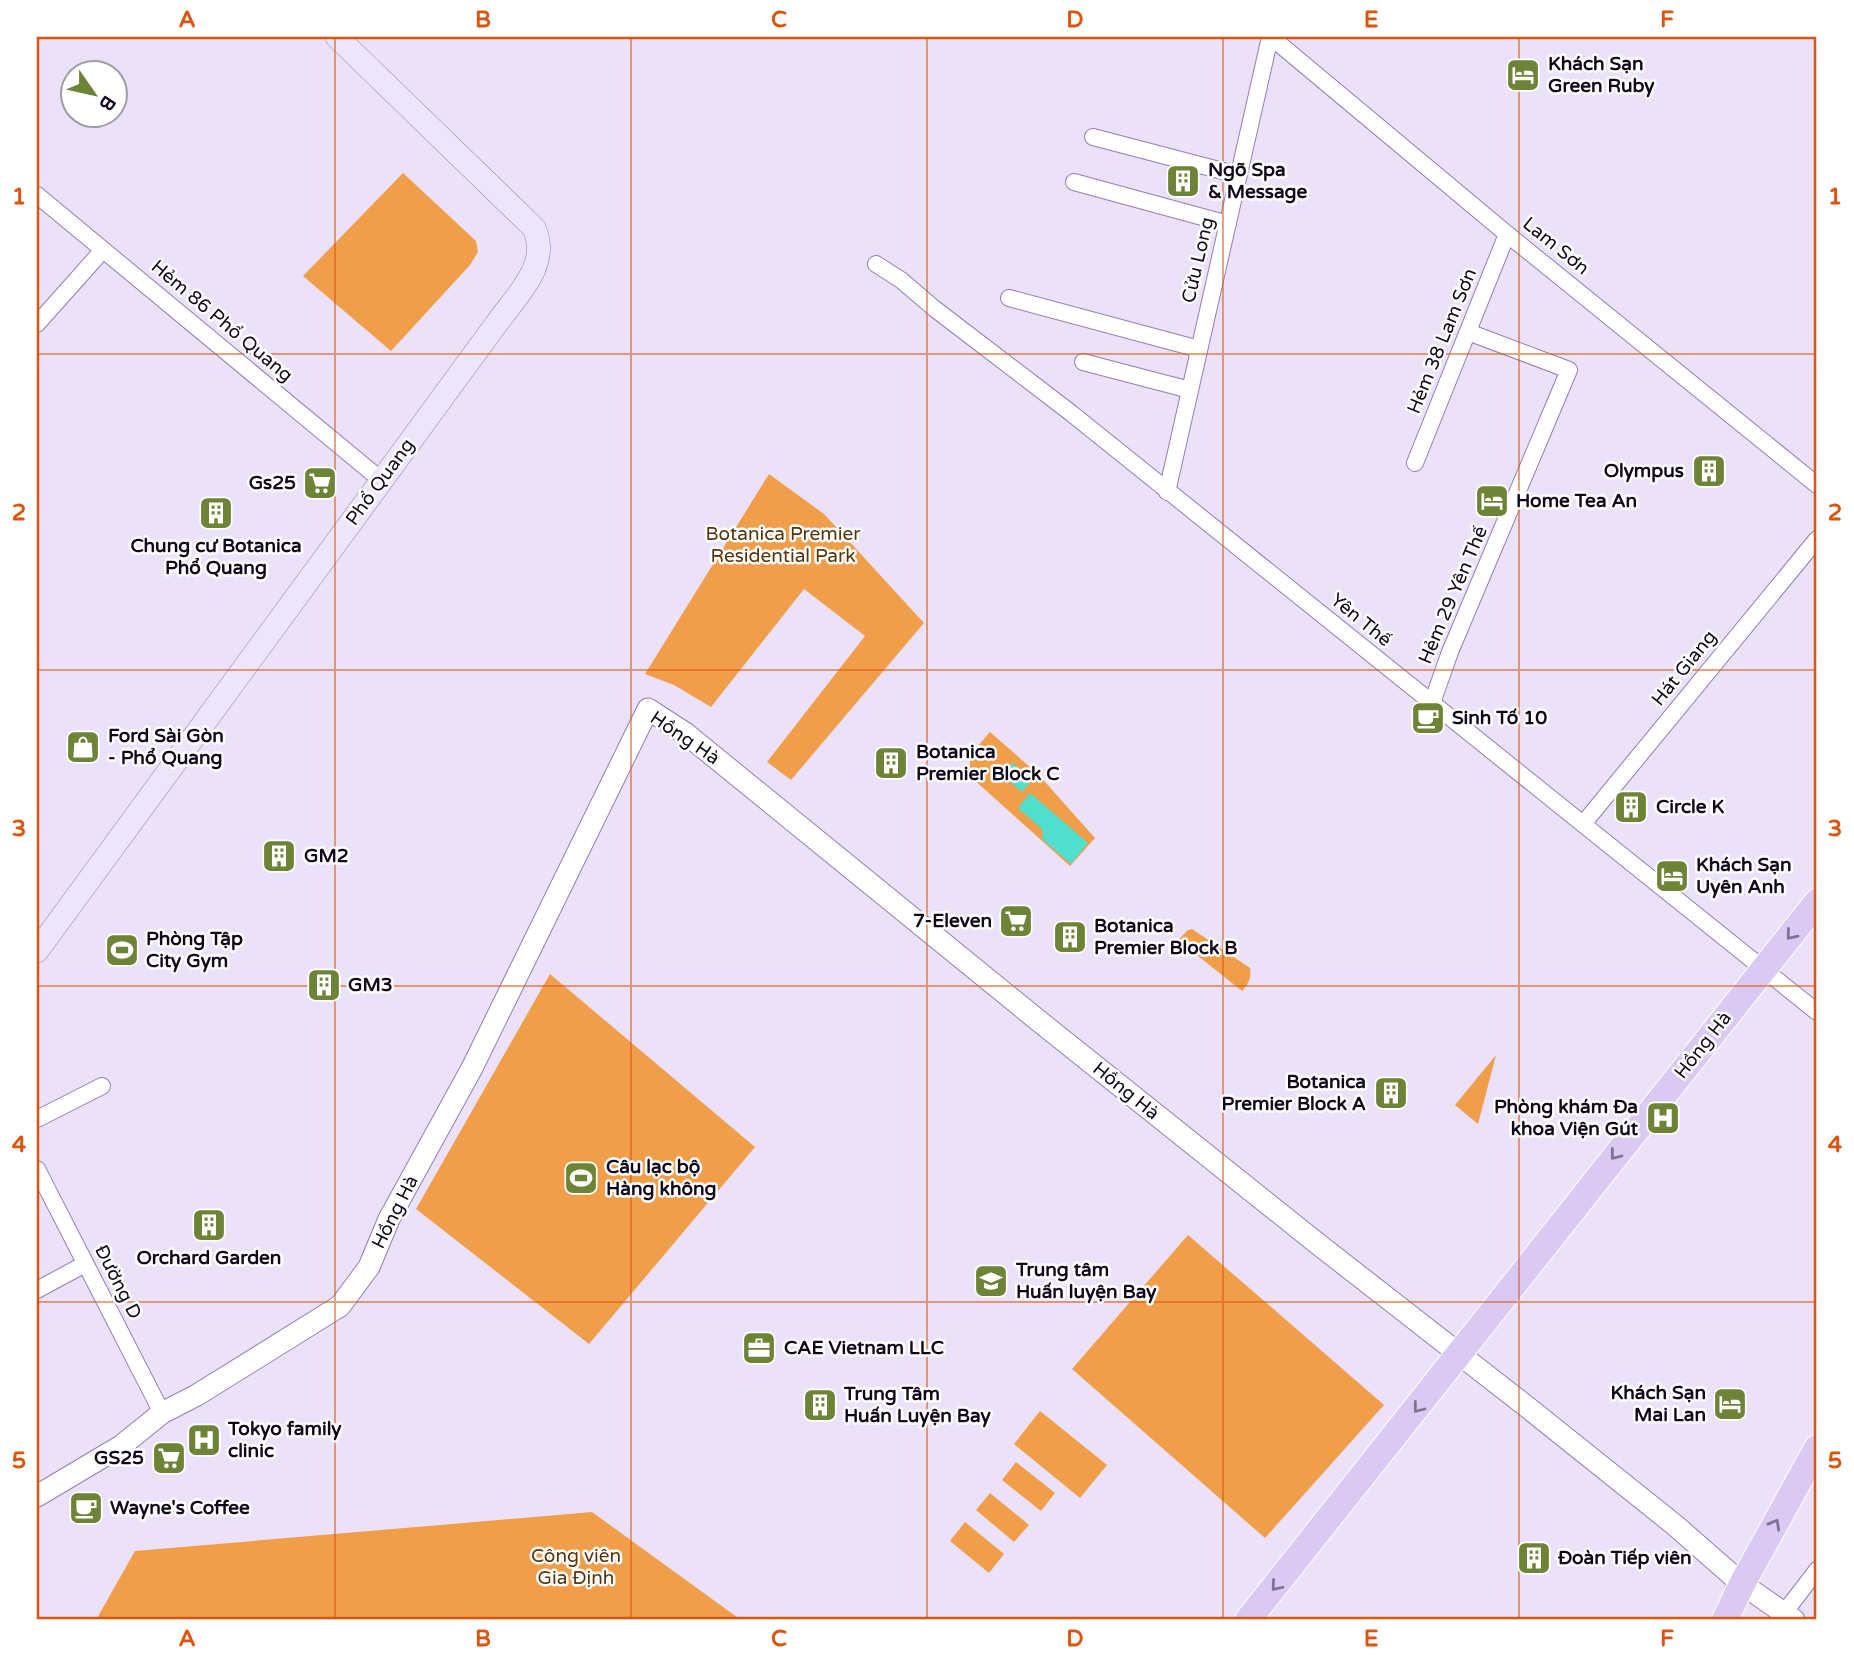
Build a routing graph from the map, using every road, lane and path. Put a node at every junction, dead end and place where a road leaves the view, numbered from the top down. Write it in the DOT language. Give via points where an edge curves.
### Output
graph roads {
  1 [pos="337,37"];
  2 [pos="1270,37"];
  3 [pos="1093,137"];
  4 [pos="1238,175"];
  5 [pos="1074,182"];
  6 [pos="39,201"];
  7 [pos="1227,224"];
  8 [pos="1507,234"];
  9 [pos="103,250"];
  10 [pos="876,264"];
  11 [pos="1009,298"];
  12 [pos="37,324"];
  13 [pos="1468,332"];
  14 [pos="1199,349"];
  15 [pos="1083,362"];
  16 [pos="1190,390"];
  17 [pos="1415,463"];
  18 [pos="382,480"];
  19 [pos="1817,485"];
  20 [pos="1167,492"];
  21 [pos="1817,539"];
  22 [pos="1432,703"];
  23 [pos="1583,824"];
  24 [pos="1817,902"];
  25 [pos="37,951"];
  26 [pos="1764,968"];
  27 [pos="1817,1012"];
  28 [pos="102,1086"];
  29 [pos="37,1119"];
  30 [pos="37,1169"];
  31 [pos="85,1264"];
  32 [pos="37,1290"];
  33 [pos="1460,1354"];
  34 [pos="162,1413"];
  35 [pos="1817,1448"];
  36 [pos="37,1496"];
  37 [pos="1817,1570"];
  38 [pos="1742,1584"];
  39 [pos="1789,1617"];
  40 [pos="1248,1620"];
  41 [pos="1725,1620"];
  1 -- 18 [label="main road, Phổ Quang" via="534,228 541,250 534,271"];
  2 -- 4 [label="street, Cửu Long"];
  2 -- 8 [label="street, Lam Sơn"];
  3 -- 4 [label="street"];
  4 -- 7 [label="street, Cửu Long"];
  5 -- 7 [label="street"];
  6 -- 9 [label="street, Hẻm 86 Phổ Quang"];
  7 -- 14 [label="street, Cửu Long"];
  8 -- 13 [label="street, Hẻm 38 Lam Sơn"];
  8 -- 19 [label="street, Lam Sơn"];
  9 -- 12 [label="street"];
  9 -- 18 [label="street, Hẻm 86 Phổ Quang"];
  10 -- 20 [label="street, Yên Thế" via="901,279"];
  11 -- 14 [label="street"];
  13 -- 17 [label="street, Hẻm 38 Lam Sơn"];
  13 -- 22 [label="street, Hẻm 29 Yên Thế" via="1569,370"];
  14 -- 16 [label="street, Cửu Long"];
  15 -- 16 [label="street"];
  16 -- 20 [label="street, Cửu Long"];
  18 -- 25 [label="main road, Phổ Quang"];
  20 -- 22 [label="street, Yên Thế"];
  21 -- 23 [label="street, Hát Giang"];
  22 -- 23 [label="street, Yên Thế"];
  23 -- 26 [label="street, Yên Thế"];
  24 -- 26 [label="main road, Hồng Hà, one-way"];
  26 -- 27 [label="street, Yên Thế"];
  26 -- 33 [label="main road, Hồng Hà, one-way"];
  28 -- 29 [label="street"];
  30 -- 31 [label="street, Đường D"];
  31 -- 32 [label="street"];
  31 -- 34 [label="street, Đường D"];
  33 -- 34 [label="street, Hồng Hà" via="706,750 648,709 369,1267 340,1306"];
  33 -- 38 [label="street, Hồng Hà"];
  33 -- 40 [label="main road, Hồng Hà, one-way"];
  34 -- 36 [label="street, Hồng Hà" via="121,1446"];
  38 -- 35 [label="main road, one-way"];
  37 -- 39 [label="street"];
  38 -- 39 [label="street, Hồng Hà"];
  38 -- 41 [label="main road"];
}
